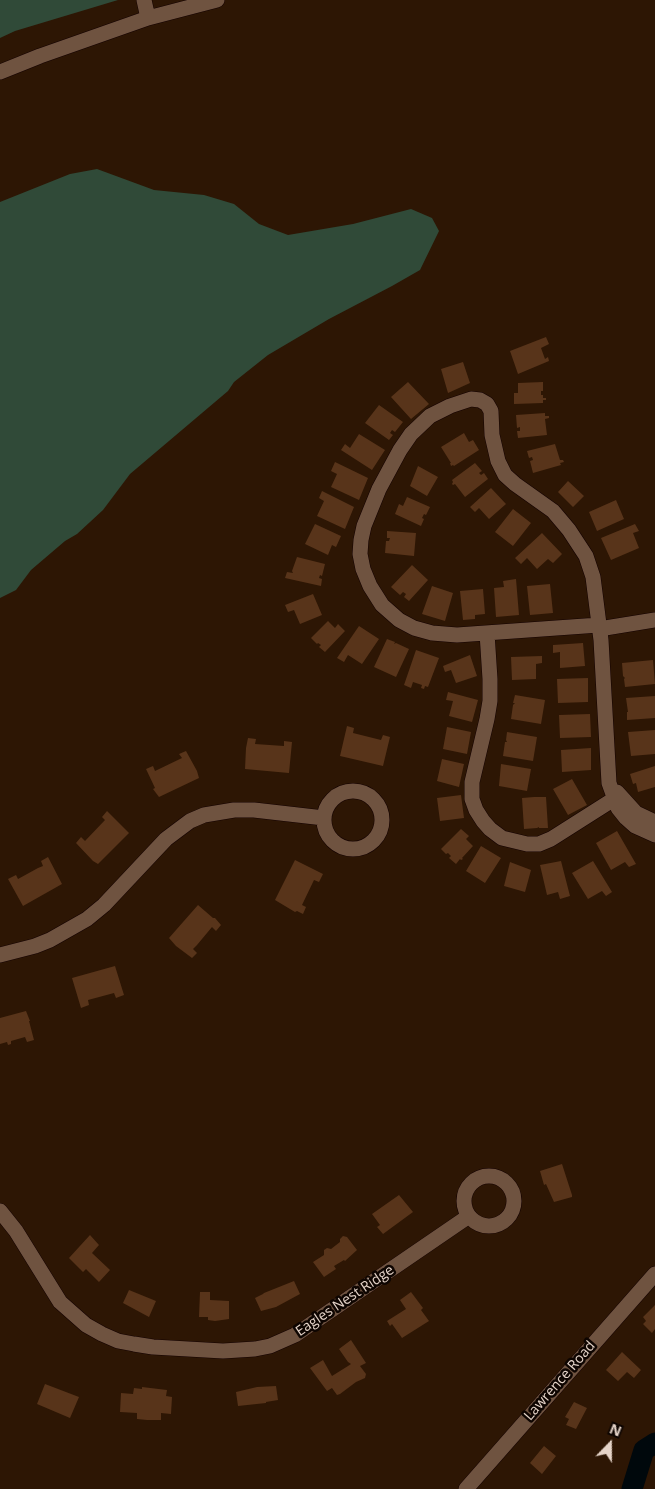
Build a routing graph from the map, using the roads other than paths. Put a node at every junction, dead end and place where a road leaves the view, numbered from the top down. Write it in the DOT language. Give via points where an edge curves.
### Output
graph roads {
  1 [pos="144,0"];
  2 [pos="217,0"];
  3 [pos="148,18"];
  4 [pos="0,72"];
  5 [pos="655,620"];
  6 [pos="599,627"];
  7 [pos="487,632"];
  8 [pos="609,784"];
  9 [pos="614,799"];
  10 [pos="324,818"];
  11 [pos="655,822"];
  12 [pos="655,835"];
  13 [pos="0,955"];
  14 [pos="0,1211"];
  15 [pos="469,1216"];
  16 [pos="655,1274"];
  17 [pos="466,1489"];
  1 -- 3 [label="street"];
  2 -- 3 [label="street"];
  3 -- 4 [label="street"];
  5 -- 6 [label="street"];
  6 -- 7 [label="street"];
  6 -- 7 [label="street" via="593,577 586,556 553,511 505,475 492,436 491,411 487,404 471,399 430,416 411,434 379,489 364,526 360,554 370,586 382,604 399,620 432,633"];
  6 -- 8 [label="street"];
  7 -- 9 [label="street" via="490,701 472,782 472,799 483,821 502,838 539,844"];
  8 -- 9 [label="street"];
  8 -- 11 [label="street" via="636,813"];
  9 -- 12 [label="street" via="635,826"];
  10 -- 13 [label="street" via="254,810 204,815 166,839 87,920 35,946"];
  14 -- 15 [label="street, Eagles Nest Ridge" via="60,1302 86,1325 134,1344 223,1351 255,1349 295,1335"];
  16 -- 17 [label="street, Lawrence Road"];
}
